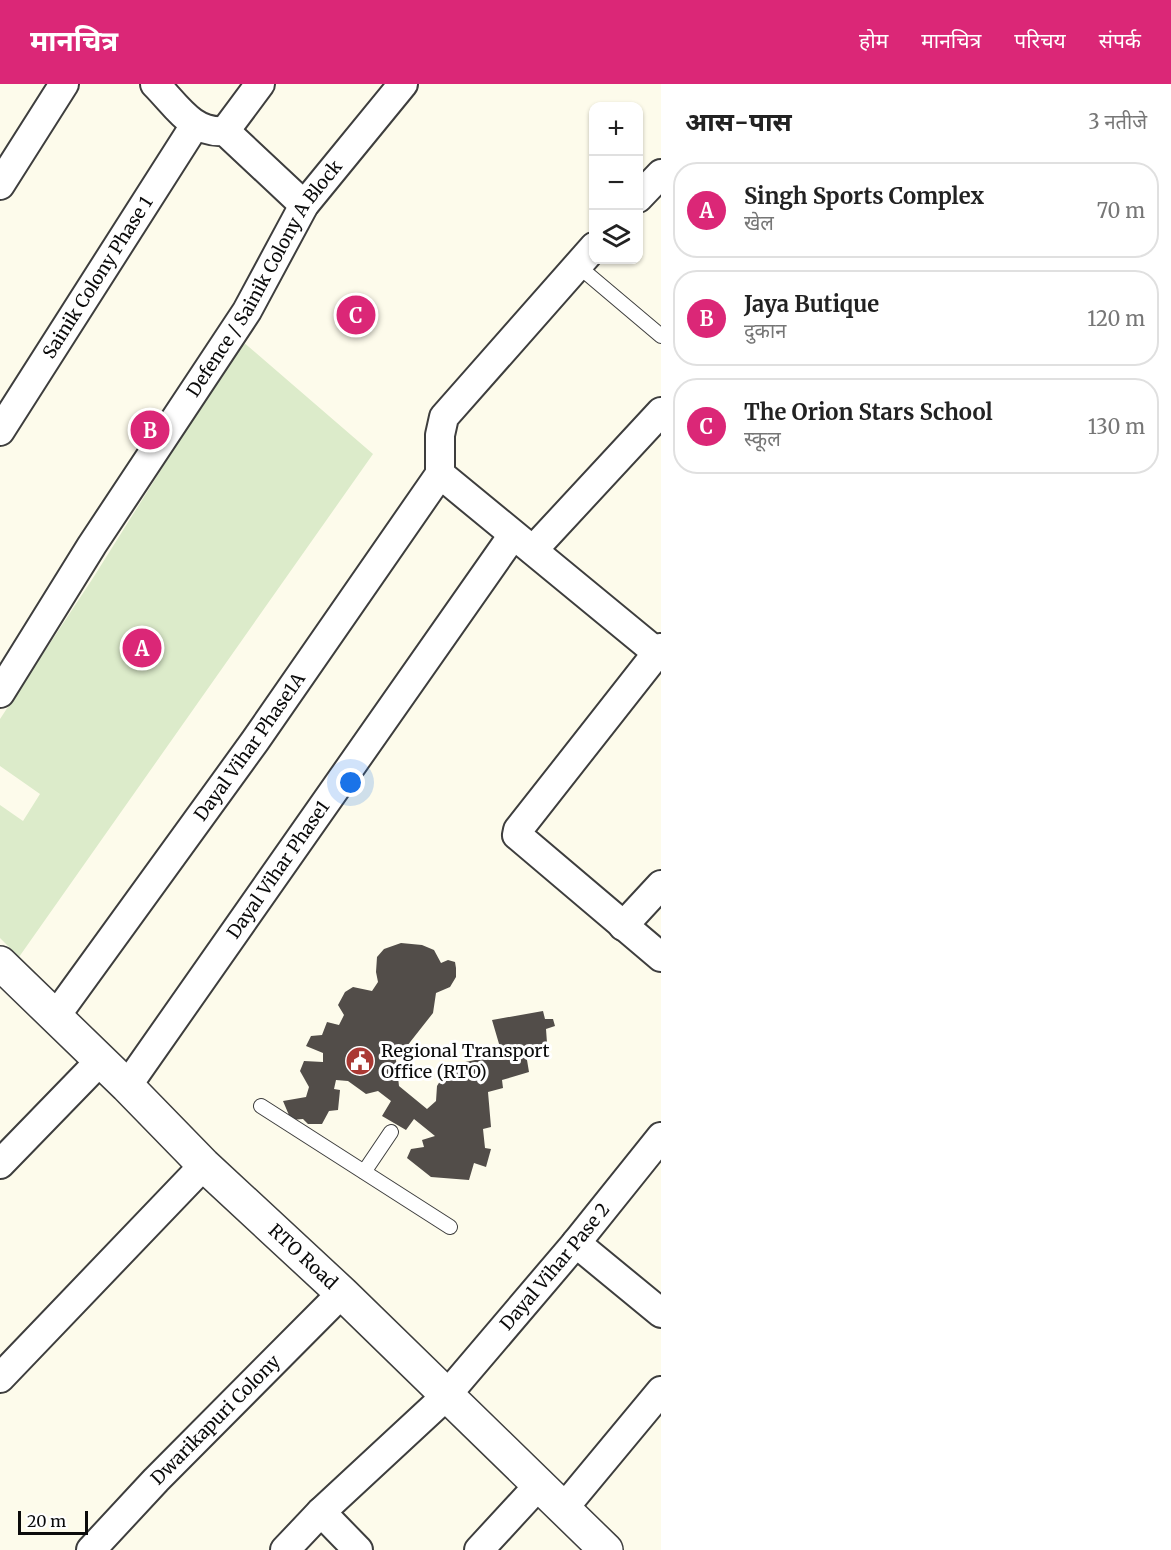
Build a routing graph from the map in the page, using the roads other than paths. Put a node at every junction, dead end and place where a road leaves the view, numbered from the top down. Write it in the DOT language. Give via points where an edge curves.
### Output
graph roads {
  1 [pos="64,84"];
  2 [pos="260,84"];
  3 [pos="404,84"];
  4 [pos="165,87"];
  5 [pos="195,125"];
  6 [pos="225,132"];
  7 [pos="661,174"];
  8 [pos="0,185"];
  9 [pos="643,194"];
  10 [pos="304,205"];
  11 [pos="585,256"];
  12 [pos="661,336"];
  13 [pos="661,412"];
  14 [pos="0,430"];
  15 [pos="440,474"];
  16 [pos="523,543"];
  17 [pos="660,652"];
  18 [pos="0,693"];
  19 [pos="661,885"];
  20 [pos="623,926"];
  21 [pos="661,957"];
  22 [pos="3,972"];
  23 [pos="55,1017"];
  24 [pos="100,1060"];
  25 [pos="127,1086"];
  26 [pos="261,1106"];
  27 [pos="391,1132"];
  28 [pos="661,1137"];
  29 [pos="0,1164"];
  30 [pos="204,1165"];
  31 [pos="364,1172"];
  32 [pos="450,1227"];
  33 [pos="576,1243"];
  34 [pos="342,1293"];
  35 [pos="661,1313"];
  36 [pos="0,1378"];
  37 [pos="661,1391"];
  38 [pos="445,1396"];
  39 [pos="538,1486"];
  40 [pos="563,1509"];
  41 [pos="321,1512"];
  42 [pos="91,1550"];
  43 [pos="285,1550"];
  44 [pos="358,1550"];
  45 [pos="479,1550"];
  46 [pos="606,1550"];
  1 -- 8 [label="street"];
  2 -- 6 [label="street"];
  3 -- 10 [label="street, Defence / Sainik Colony A Block"];
  4 -- 5 [label="street"];
  5 -- 6 [label="street" via="209,132"];
  5 -- 14 [label="street, Sainik Colony Phase 1"];
  6 -- 10 [label="street"];
  7 -- 9 [label="street"];
  10 -- 18 [label="street, Defence / Sainik Colony A Block" via="247,311 92,545"];
  11 -- 12 [label="lane"];
  11 -- 15 [label="street" via="444,417"];
  13 -- 16 [label="street, Dayal Vihar Phase1"];
  15 -- 16 [label="street"];
  15 -- 23 [label="street, Dayal Vihar Phase1A" via="255,741"];
  16 -- 17 [label="street"];
  16 -- 25 [label="street, Dayal Vihar Phase1"];
  17 -- 20 [label="street" via="517,835"];
  19 -- 20 [label="street"];
  20 -- 21 [label="street"];
  22 -- 23 [label="street, RTO Road"];
  23 -- 24 [label="street, RTO Road"];
  24 -- 25 [label="street, RTO Road"];
  24 -- 29 [label="street"];
  25 -- 30 [label="street, RTO Road"];
  26 -- 31 [label="lane"];
  27 -- 31 [label="lane"];
  28 -- 33 [label="street, Dayal Vihar Pase 2"];
  30 -- 34 [label="street, RTO Road"];
  30 -- 36 [label="street"];
  31 -- 32 [label="lane"];
  33 -- 35 [label="street"];
  33 -- 38 [label="street, Dayal Vihar Pase 2"];
  34 -- 38 [label="street, RTO Road"];
  34 -- 42 [label="street, Dwarikapuri Colony"];
  37 -- 40 [label="street"];
  38 -- 39 [label="street, RTO Road"];
  38 -- 41 [label="street, Dayal Vihar Pase 2"];
  39 -- 40 [label="street, RTO Road"];
  39 -- 45 [label="street"];
  40 -- 46 [label="street, RTO Road"];
  41 -- 43 [label="street, Dayal Vihar Pase 2"];
  41 -- 44 [label="street"];
}
